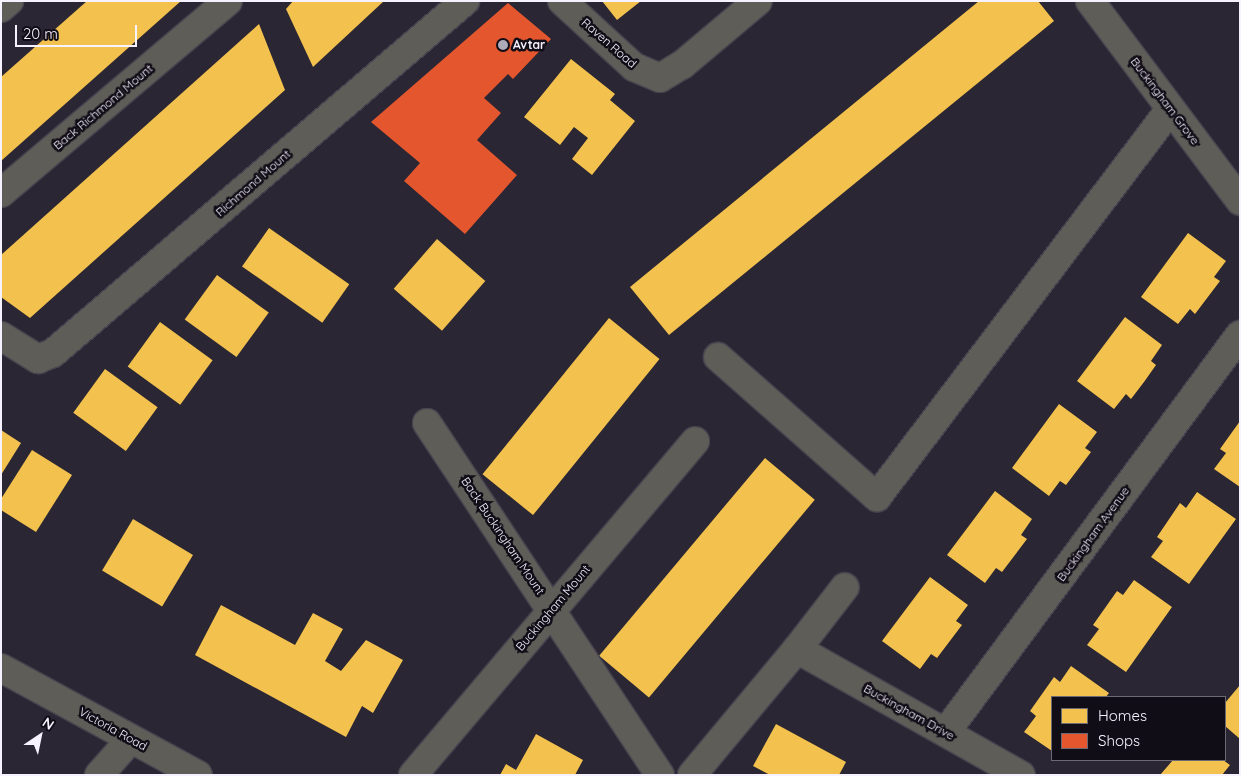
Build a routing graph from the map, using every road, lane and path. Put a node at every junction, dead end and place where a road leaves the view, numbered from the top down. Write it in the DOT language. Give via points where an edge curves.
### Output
graph roads {
  1 [pos="9,1"];
  2 [pos="228,1"];
  3 [pos="465,1"];
  4 [pos="562,1"];
  5 [pos="758,1"];
  6 [pos="1090,1"];
  7 [pos="1,8"];
  8 [pos="1170,110"];
  9 [pos="1,193"];
  10 [pos="1240,201"];
  11 [pos="1240,335"];
  12 [pos="1,336"];
  13 [pos="718,357"];
  14 [pos="427,423"];
  15 [pos="695,441"];
  16 [pos="845,587"];
  17 [pos="551,610"];
  18 [pos="797,649"];
  19 [pos="1,668"];
  20 [pos="946,732"];
  21 [pos="131,739"];
  22 [pos="99,775"];
  23 [pos="198,775"];
  24 [pos="413,775"];
  25 [pos="660,775"];
  26 [pos="692,775"];
  27 [pos="1021,775"];
  1 -- 7 [label="street"];
  2 -- 9 [label="street, Back Richmond Mount"];
  3 -- 12 [label="street, Richmond Mount" via="53,353 38,359"];
  4 -- 5 [label="street, Raven Road" via="634,67 660,78 682,65"];
  6 -- 8 [label="street, Buckingham Grove"];
  8 -- 10 [label="street, Buckingham Grove"];
  8 -- 13 [label="street" via="878,497"];
  11 -- 20 [label="street, Buckingham Avenue"];
  14 -- 17 [label="street, Back Buckingham Mount"];
  15 -- 17 [label="street, Buckingham Mount"];
  16 -- 18 [label="street"];
  17 -- 24 [label="street, Buckingham Mount"];
  17 -- 25 [label="street, Back Buckingham Mount"];
  18 -- 20 [label="street, Buckingham Drive"];
  18 -- 26 [label="street"];
  19 -- 21 [label="street, Victoria Road"];
  20 -- 27 [label="street, Buckingham Drive"];
  21 -- 22 [label="street"];
  21 -- 23 [label="street, Victoria Road"];
}
